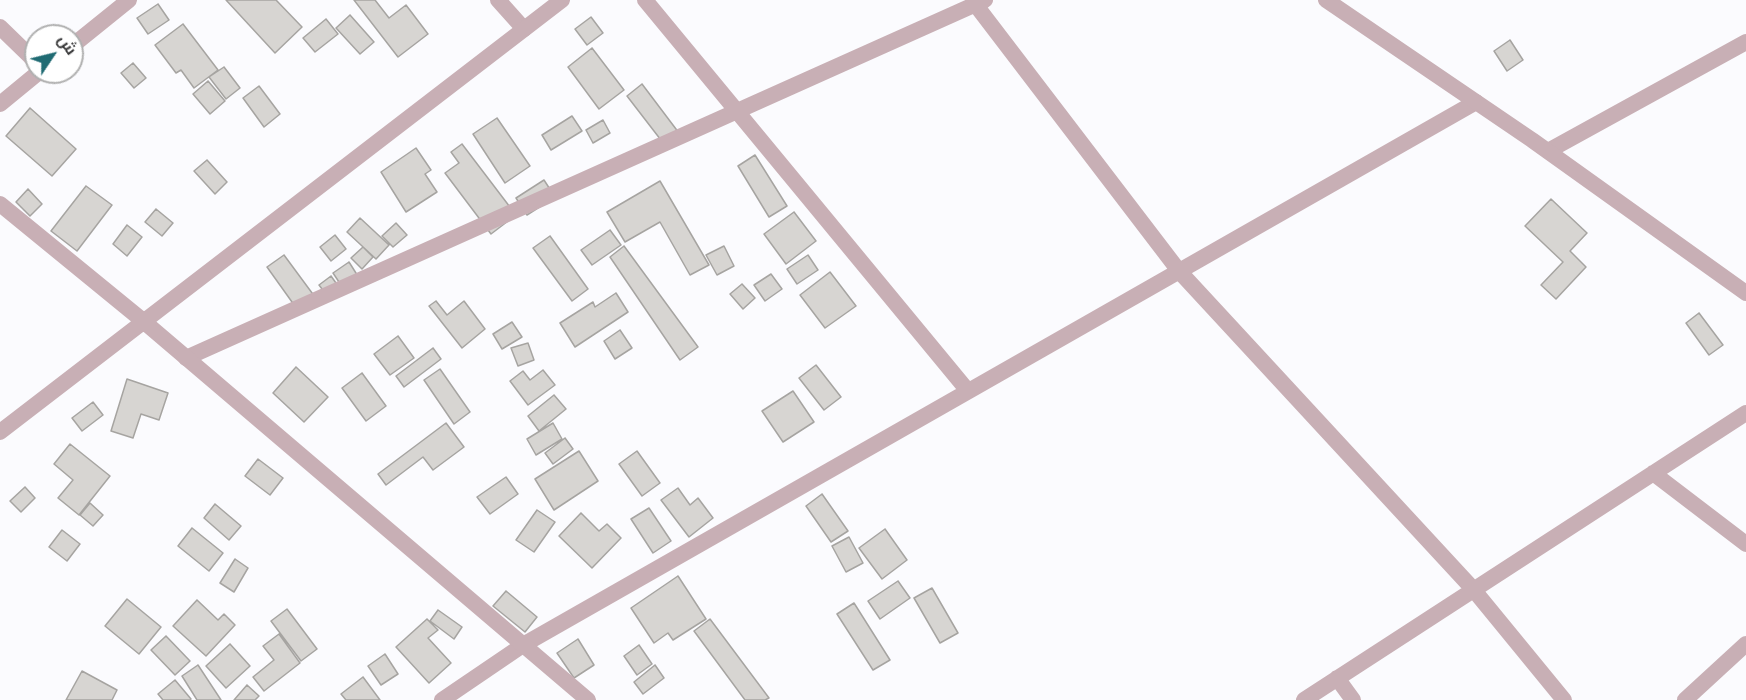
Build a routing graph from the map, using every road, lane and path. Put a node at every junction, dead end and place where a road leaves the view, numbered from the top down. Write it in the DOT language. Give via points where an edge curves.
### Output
graph roads {
  1 [pos="129,0"];
  2 [pos="498,0"];
  3 [pos="562,0"];
  4 [pos="645,0"];
  5 [pos="1326,0"];
  6 [pos="980,2"];
  7 [pos="0,27"];
  8 [pos="524,29"];
  9 [pos="84,36"];
  10 [pos="1746,42"];
  11 [pos="24,50"];
  12 [pos="24,84"];
  13 [pos="1476,102"];
  14 [pos="0,104"];
  15 [pos="737,111"];
  16 [pos="1548,151"];
  17 [pos="0,204"];
  18 [pos="1179,271"];
  19 [pos="1746,293"];
  20 [pos="142,320"];
  21 [pos="186,358"];
  22 [pos="968,391"];
  23 [pos="1746,413"];
  24 [pos="0,432"];
  25 [pos="1653,473"];
  26 [pos="1746,544"];
  27 [pos="1473,589"];
  28 [pos="1746,644"];
  29 [pos="523,645"];
  30 [pos="1337,678"];
  31 [pos="442,700"];
  32 [pos="588,700"];
  33 [pos="1304,700"];
  34 [pos="1353,700"];
  35 [pos="1564,700"];
  36 [pos="1685,700"];
  1 -- 9 [label="street"];
  2 -- 8 [label="street"];
  3 -- 8 [label="street"];
  4 -- 15 [label="street"];
  5 -- 13 [label="street"];
  6 -- 15 [label="street"];
  6 -- 18 [label="street"];
  7 -- 11 [label="street"];
  8 -- 20 [label="street"];
  10 -- 16 [label="street"];
  12 -- 14 [label="street"];
  13 -- 16 [label="street"];
  13 -- 18 [label="street"];
  15 -- 21 [label="street"];
  15 -- 22 [label="street"];
  16 -- 19 [label="street"];
  17 -- 20 [label="street"];
  18 -- 22 [label="street"];
  18 -- 27 [label="street"];
  20 -- 21 [label="street"];
  20 -- 24 [label="street"];
  21 -- 29 [label="street"];
  22 -- 29 [label="street"];
  23 -- 25 [label="street"];
  25 -- 26 [label="street"];
  25 -- 27 [label="street"];
  27 -- 30 [label="street"];
  27 -- 35 [label="street"];
  28 -- 36 [label="street"];
  29 -- 31 [label="street"];
  29 -- 32 [label="street"];
  30 -- 33 [label="street"];
  30 -- 34 [label="street"];
}
